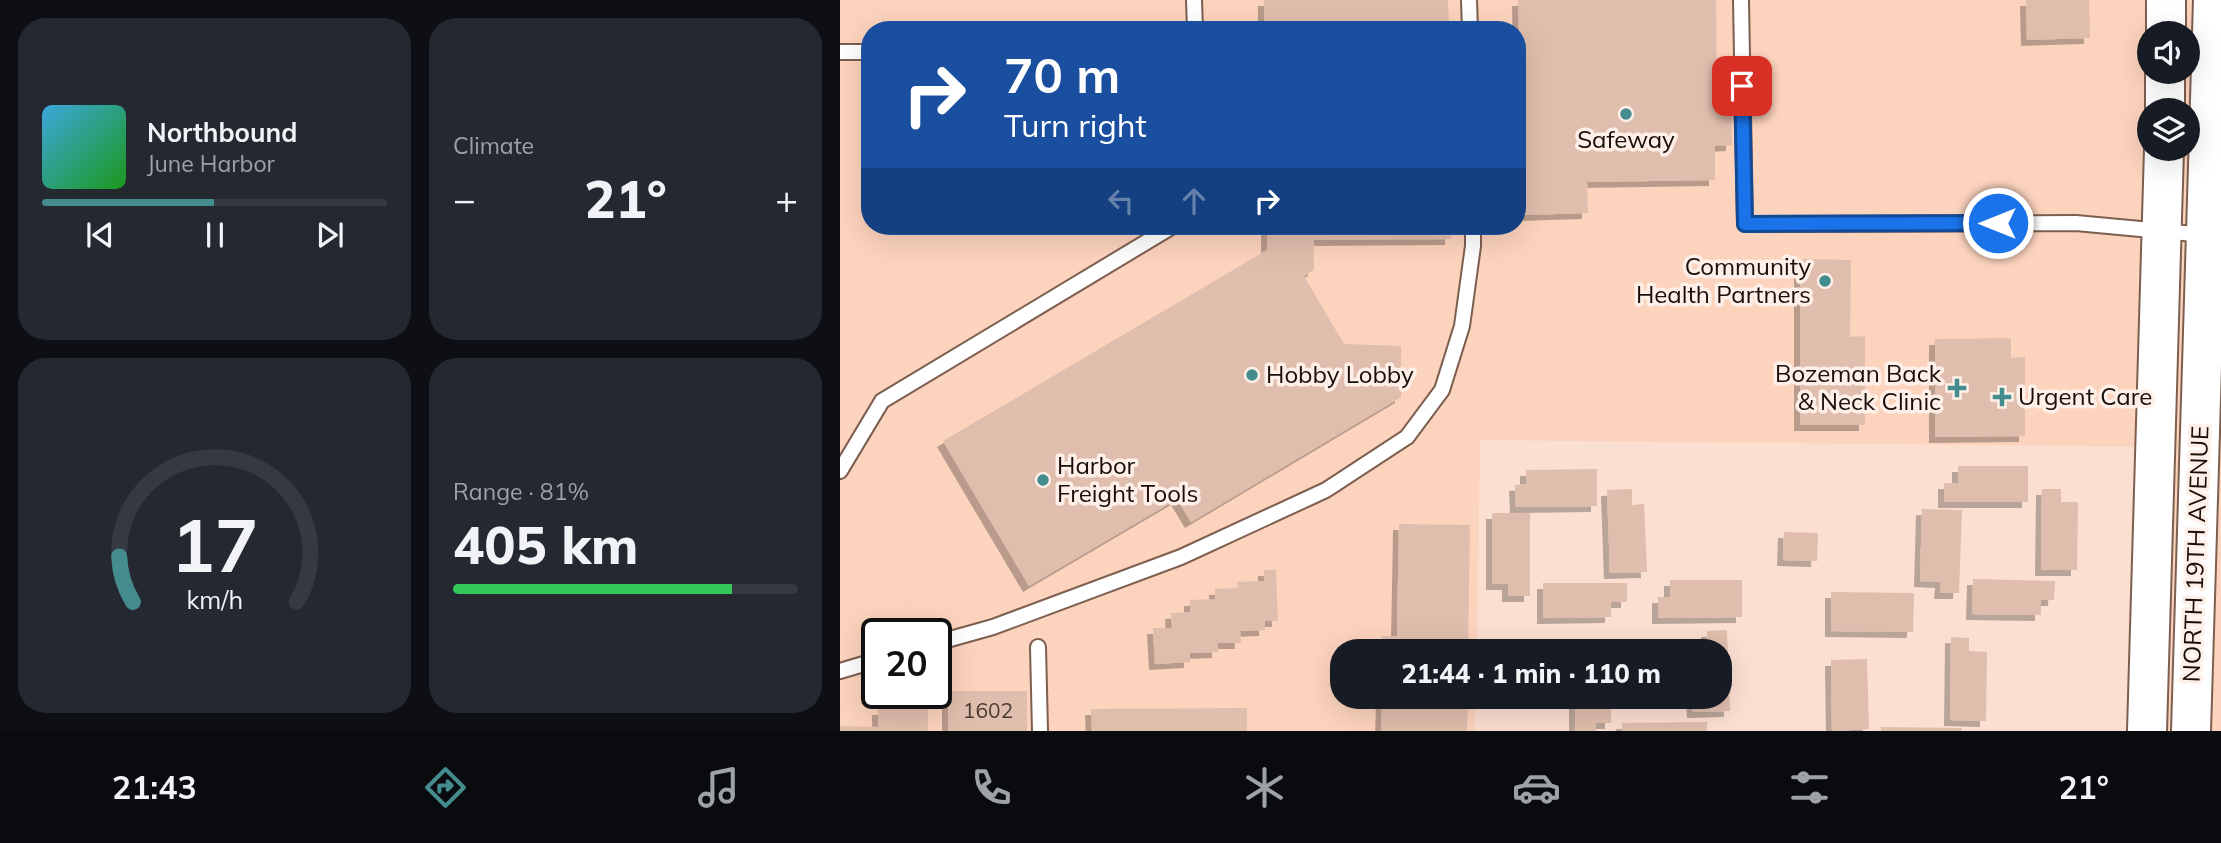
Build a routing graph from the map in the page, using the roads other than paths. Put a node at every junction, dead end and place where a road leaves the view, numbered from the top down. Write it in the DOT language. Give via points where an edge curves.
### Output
graph roads {
  1 [pos="1194,0"];
  2 [pos="1469,0"];
  3 [pos="1741,0"];
  4 [pos="2166,0"];
  5 [pos="2213,0"];
  6 [pos="1195,21"];
  7 [pos="1470,21"];
  8 [pos="2166,21"];
  9 [pos="861,51"];
  10 [pos="840,52"];
  11 [pos="2164,161"];
  12 [pos="2163,232"];
  13 [pos="1157,235"];
  14 [pos="1473,235"];
  15 [pos="2213,235"];
  16 [pos="840,471"];
  17 [pos="952,639"];
  18 [pos="1038,646"];
  19 [pos="861,665"];
  20 [pos="840,671"];
  21 [pos="1040,731"];
  22 [pos="2147,731"];
  23 [pos="2191,731"];
  1 -- 6 [label="lane"];
  2 -- 7 [label="lane"];
  3 -- 12 [label="lane" via="1745,224 2076,223"];
  4 -- 8 [label="main road"];
  5 -- 15 [label="main road, NORTH 19TH AVENUE"];
  9 -- 10 [label="lane"];
  11 -- 12 [label="main road, NORTH 19TH AVENUE"];
  12 -- 15 [label="lane"];
  12 -- 22 [label="main road, NORTH 19TH AVENUE"];
  13 -- 16 [label="lane" via="882,401"];
  14 -- 17 [label="lane" via="1462,326 1442,390 1407,437 1326,490 1181,557"];
  15 -- 23 [label="main road, NORTH 19TH AVENUE"];
  18 -- 21 [label="lane"];
  19 -- 20 [label="lane"];
}
